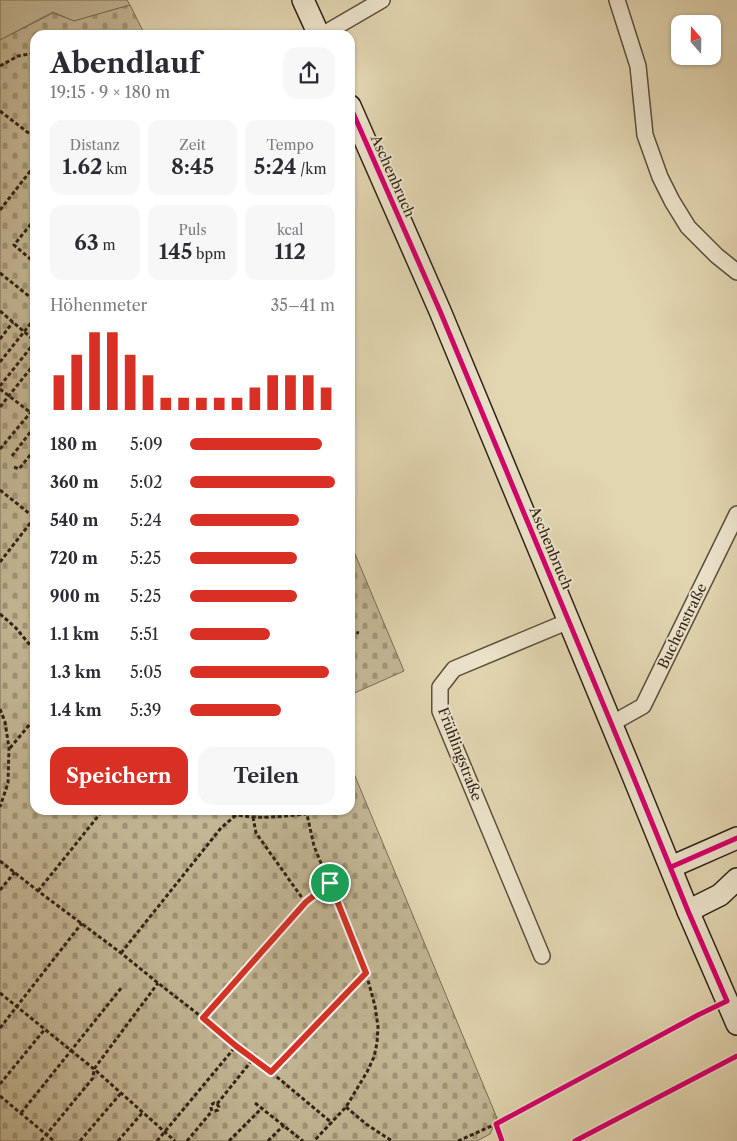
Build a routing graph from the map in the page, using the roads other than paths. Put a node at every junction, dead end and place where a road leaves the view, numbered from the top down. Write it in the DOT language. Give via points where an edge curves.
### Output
graph roads {
  1 [pos="304,0"];
  2 [pos="382,0"];
  3 [pos="617,0"];
  4 [pos="319,30"];
  5 [pos="330,30"];
  6 [pos="355,117"];
  7 [pos="737,272"];
  8 [pos="737,514"];
  9 [pos="569,622"];
  10 [pos="612,724"];
  11 [pos="737,838"];
  12 [pos="671,867"];
  13 [pos="737,879"];
  14 [pos="688,911"];
  15 [pos="542,956"];
  16 [pos="736,1022"];
  1 -- 4 [label="street"];
  2 -- 5 [label="street"];
  3 -- 7 [label="street" via="638,66 645,135 660,177 688,226"];
  6 -- 9 [label="street, Aschenbruch" via="440,311"];
  8 -- 10 [label="street, Buchenstraße" via="642,706"];
  9 -- 10 [label="street, Aschenbruch"];
  9 -- 15 [label="street, Frühlingstraße" via="454,669 440,687 440,711"];
  10 -- 12 [label="street, Aschenbruch"];
  11 -- 12 [label="street"];
  12 -- 14 [label="street, Aschenbruch"];
  13 -- 14 [label="street" via="720,895"];
  14 -- 16 [label="street, Aschenbruch"];
}
